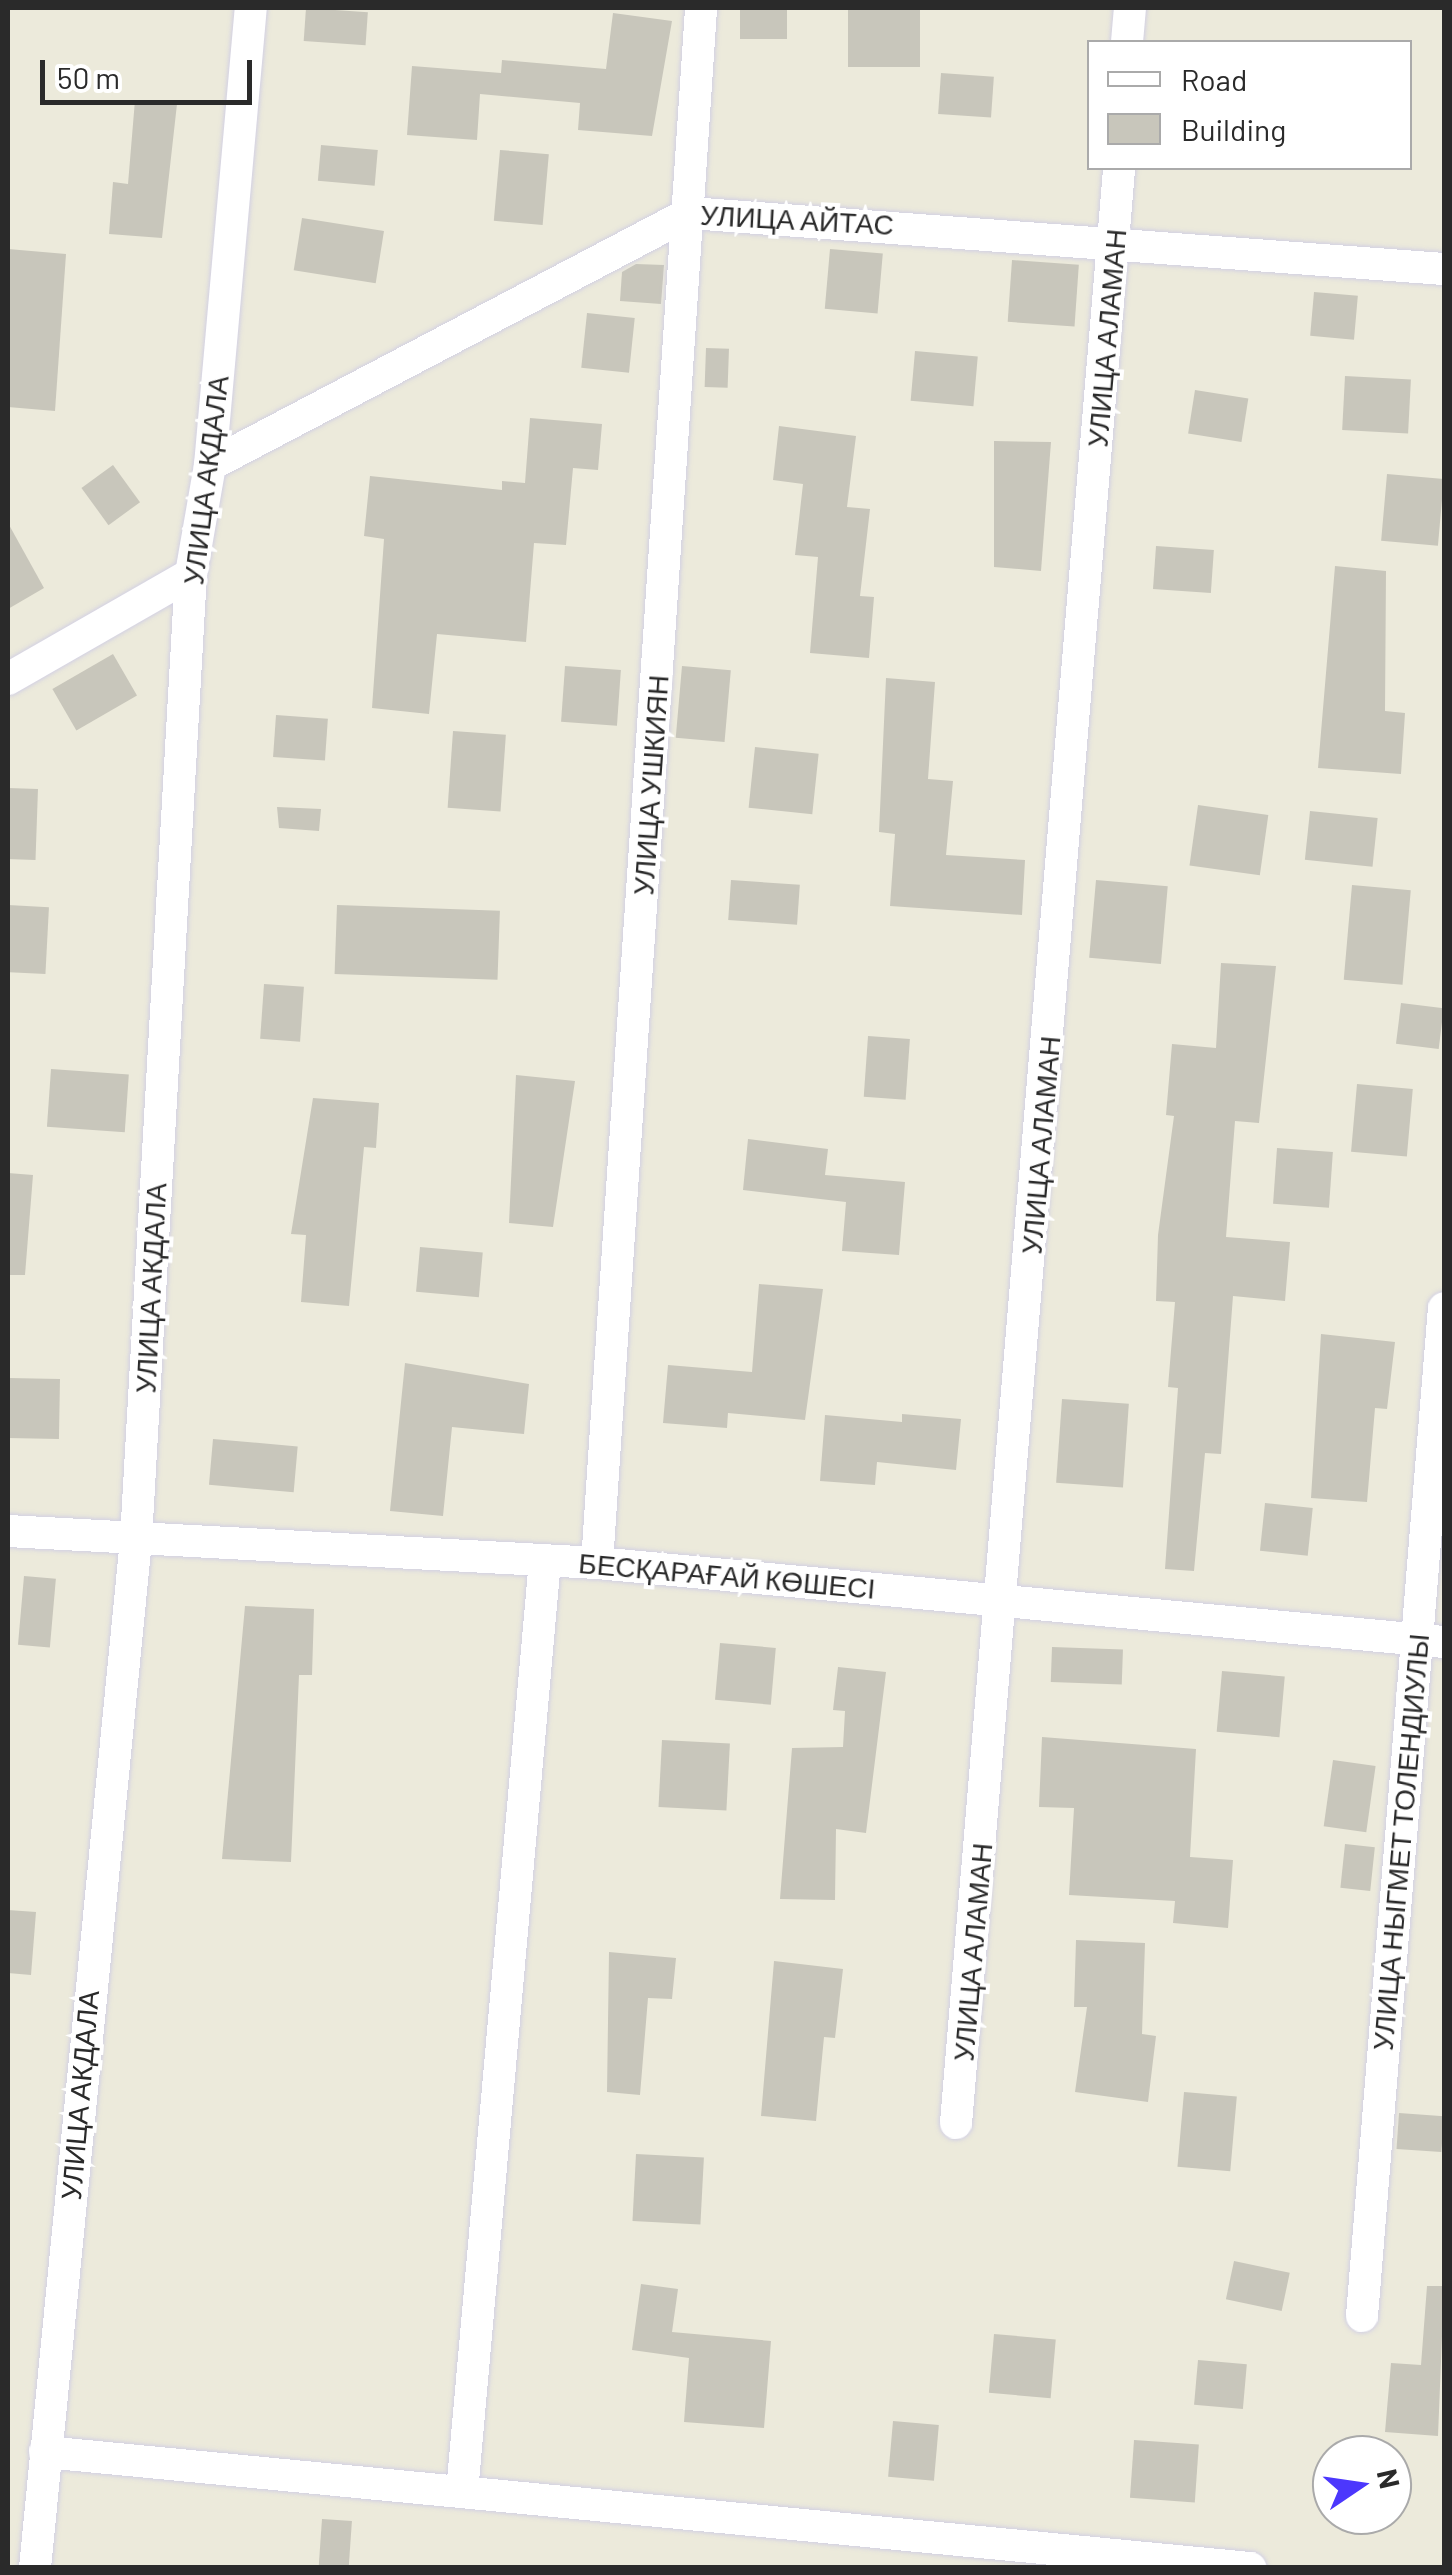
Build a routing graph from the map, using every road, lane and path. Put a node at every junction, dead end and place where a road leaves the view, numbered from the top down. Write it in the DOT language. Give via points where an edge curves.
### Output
graph roads {
  1 [pos="251,8"];
  2 [pos="701,8"];
  3 [pos="1130,8"];
  4 [pos="1127,40"];
  5 [pos="1119,170"];
  6 [pos="690,213"];
  7 [pos="1114,243"];
  8 [pos="1444,269"];
  9 [pos="210,465"];
  10 [pos="191,574"];
  11 [pos="8,679"];
  12 [pos="1444,1308"];
  13 [pos="8,1531"];
  14 [pos="136,1539"];
  15 [pos="545,1560"];
  16 [pos="597,1563"];
  17 [pos="1004,1597"];
  18 [pos="1431,1641"];
  19 [pos="956,2122"];
  20 [pos="1362,2316"];
  21 [pos="45,2452"];
  22 [pos="462,2492"];
  23 [pos="35,2568"];
  24 [pos="1250,2568"];
  1 -- 9 [label="street, УЛИЦА АКДАЛА"];
  2 -- 6 [label="street, УЛИЦА УШКИЯН"];
  3 -- 4 [label="street"];
  5 -- 7 [label="street, УЛИЦА АЛАМАН"];
  6 -- 7 [label="street, УЛИЦА АЙТАС"];
  6 -- 9 [label="street, УЛИЦА АЙТАС"];
  6 -- 16 [label="street, УЛИЦА УШКИЯН"];
  7 -- 8 [label="street, УЛИЦА АЙТАС"];
  7 -- 17 [label="street, УЛИЦА АЛАМАН"];
  9 -- 10 [label="street, УЛИЦА АКДАЛА"];
  10 -- 11 [label="street"];
  10 -- 14 [label="street, УЛИЦА АКДАЛА"];
  12 -- 18 [label="street, УЛИЦА НЫГМЕТ ТОЛЕНДИУЛЫ"];
  13 -- 14 [label="street, БЕСҚАРАҒАЙ КӨШЕСІ"];
  14 -- 15 [label="street, БЕСҚАРАҒАЙ КӨШЕСІ"];
  14 -- 21 [label="street, УЛИЦА АКДАЛА"];
  15 -- 16 [label="street, БЕСҚАРАҒАЙ КӨШЕСІ"];
  15 -- 22 [label="street"];
  16 -- 17 [label="street, БЕСҚАРАҒАЙ КӨШЕСІ"];
  17 -- 18 [label="street, БЕСҚАРАҒАЙ КӨШЕСІ"];
  17 -- 19 [label="street, УЛИЦА АЛАМАН"];
  18 -- 20 [label="street, УЛИЦА НЫГМЕТ ТОЛЕНДИУЛЫ"];
  21 -- 22 [label="street"];
  21 -- 23 [label="street, УЛИЦА АКДАЛА"];
  22 -- 24 [label="street"];
}
